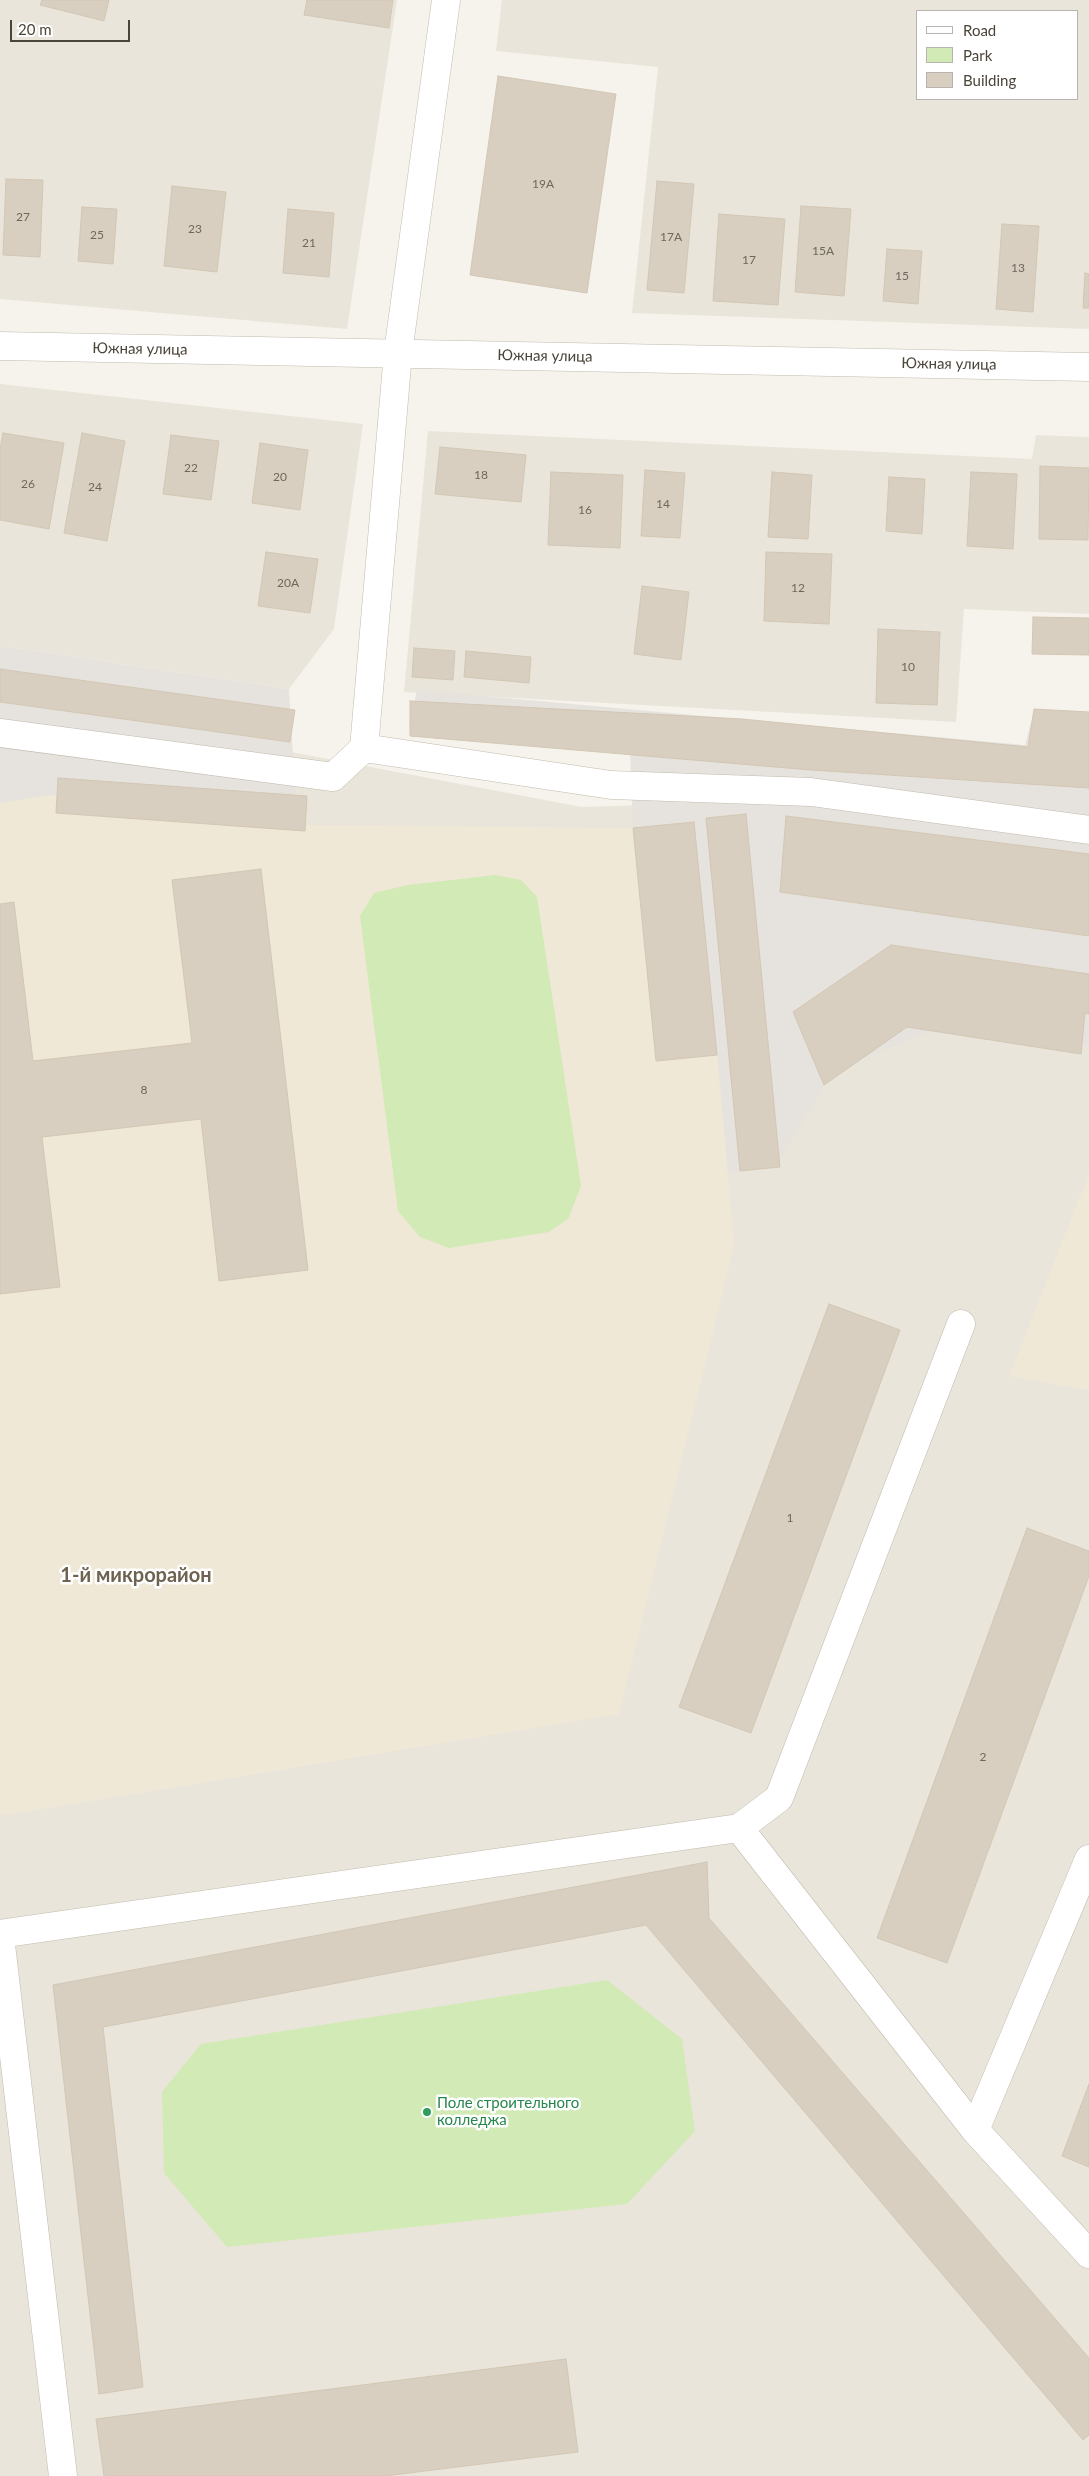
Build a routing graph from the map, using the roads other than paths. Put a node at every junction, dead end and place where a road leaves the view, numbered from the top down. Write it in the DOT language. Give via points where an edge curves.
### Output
graph roads {
  1 [pos="446,0"];
  2 [pos="0,346"];
  3 [pos="398,353"];
  4 [pos="1089,367"];
  5 [pos="0,733"];
  6 [pos="364,748"];
  7 [pos="1089,830"];
  8 [pos="961,1324"];
  9 [pos="739,1828"];
  10 [pos="1089,1859"];
  11 [pos="0,1935"];
  12 [pos="974,2130"];
  13 [pos="1089,2254"];
  14 [pos="63,2476"];
  1 -- 3 [label="street"];
  2 -- 3 [label="street, Южная улица"];
  3 -- 4 [label="street, Южная улица"];
  3 -- 6 [label="street"];
  5 -- 6 [label="street" via="333,777"];
  6 -- 7 [label="street" via="611,785 811,792"];
  8 -- 9 [label="street" via="779,1798"];
  9 -- 11 [label="street"];
  9 -- 12 [label="street"];
  10 -- 12 [label="street"];
  11 -- 14 [label="street"];
  12 -- 13 [label="street"];
}
